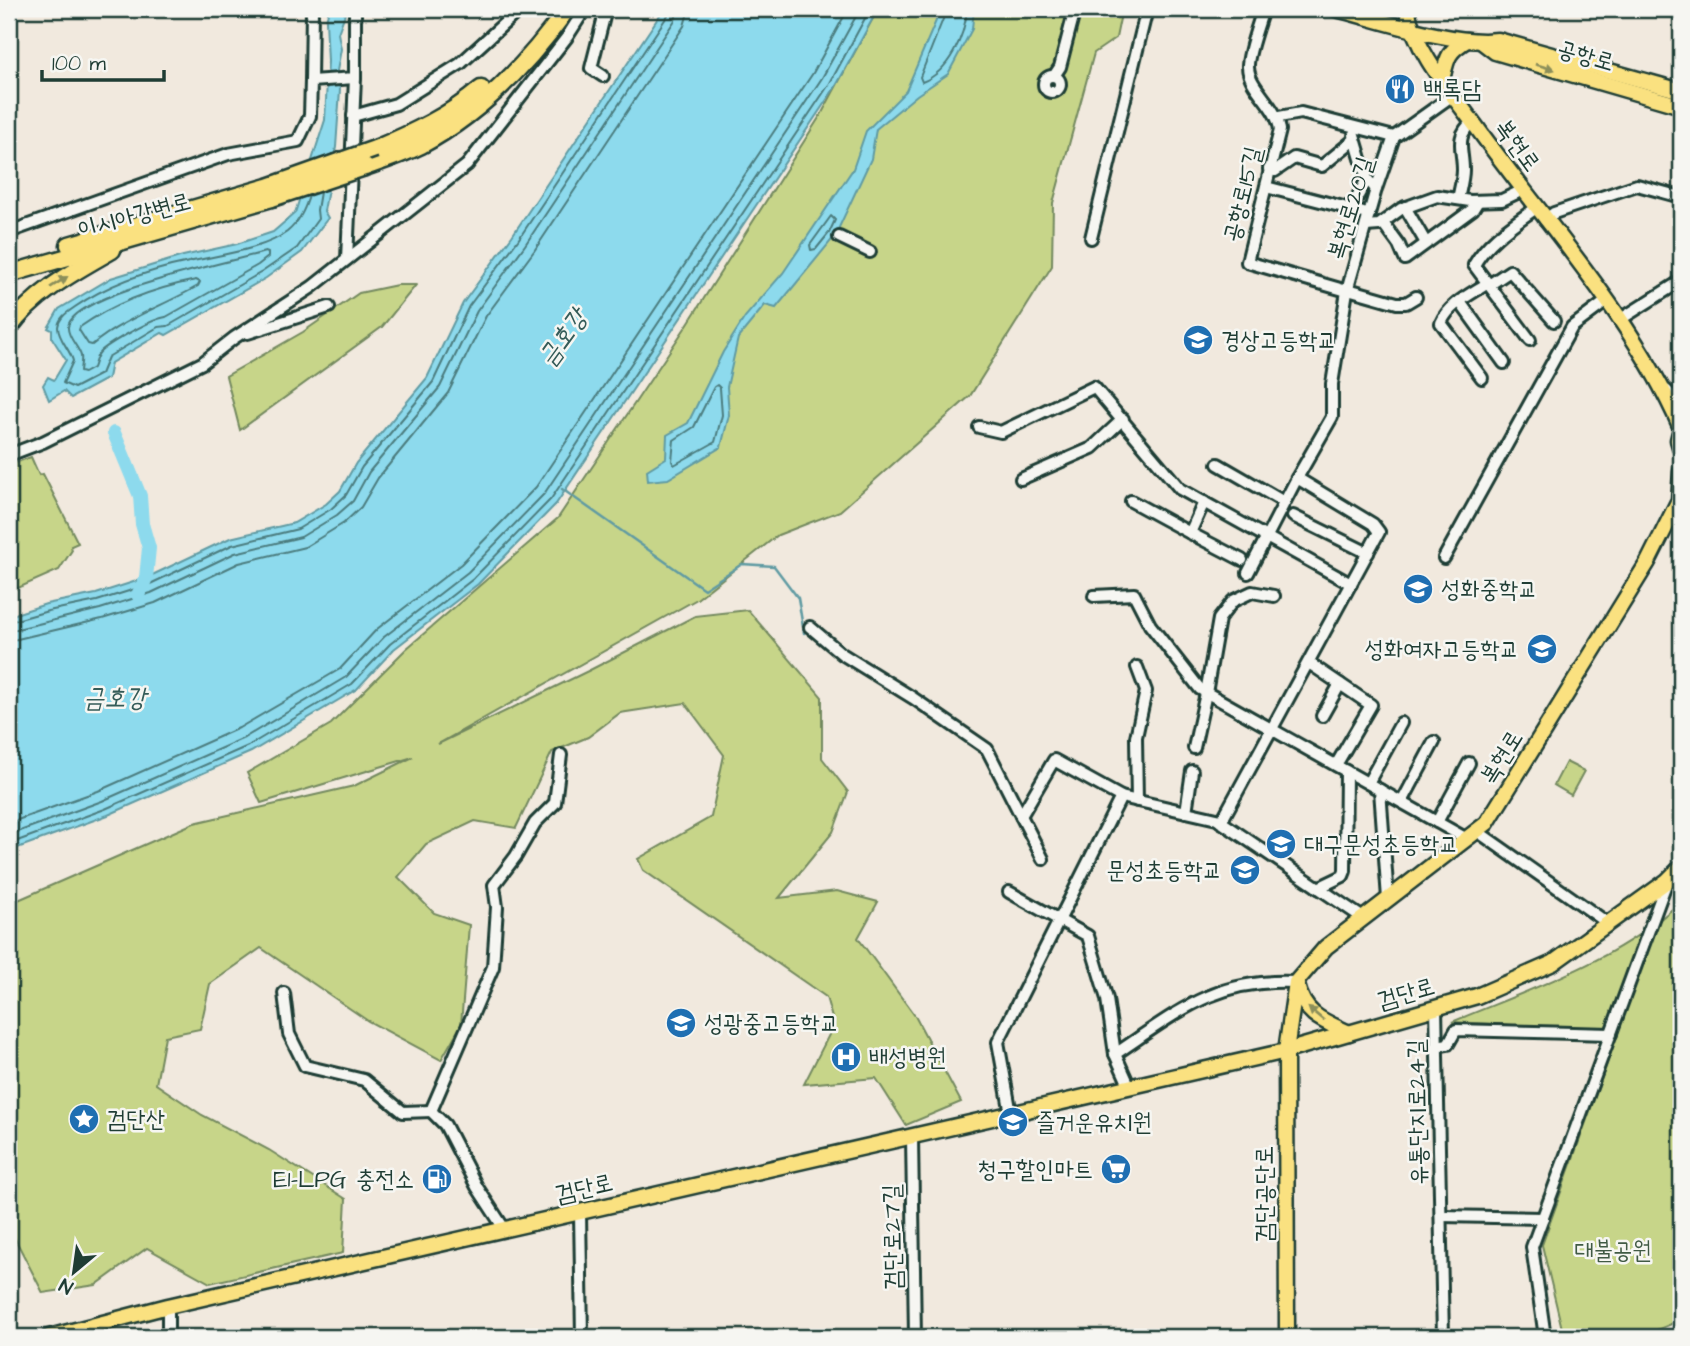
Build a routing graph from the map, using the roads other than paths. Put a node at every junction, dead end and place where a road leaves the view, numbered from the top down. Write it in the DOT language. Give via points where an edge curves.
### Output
graph roads {
  1 [pos="312,9"];
  2 [pos="355,9"];
  3 [pos="520,9"];
  4 [pos="556,9"];
  5 [pos="567,9"];
  6 [pos="585,9"];
  7 [pos="606,9"];
  8 [pos="1075,9"];
  9 [pos="1147,9"];
  10 [pos="1263,9"];
  11 [pos="1336,9"];
  12 [pos="1407,9"];
  13 [pos="1411,29"];
  14 [pos="1466,40"];
  15 [pos="1482,43"];
  16 [pos="603,76"];
  17 [pos="1054,76"];
  18 [pos="354,78"];
  19 [pos="1442,80"];
  20 [pos="311,81"];
  21 [pos="1681,91"];
  22 [pos="1453,95"];
  23 [pos="1681,106"];
  24 [pos="353,116"];
  25 [pos="1279,117"];
  26 [pos="1473,121"];
  27 [pos="1351,125"];
  28 [pos="1394,137"];
  29 [pos="1355,139"];
  30 [pos="1269,169"];
  31 [pos="1367,179"];
  32 [pos="1266,187"];
  33 [pos="1376,189"];
  34 [pos="1523,190"];
  35 [pos="270,193"];
  36 [pos="1681,197"];
  37 [pos="1458,199"];
  38 [pos="1478,201"];
  39 [pos="1405,207"];
  40 [pos="1351,209"];
  41 [pos="1541,214"];
  42 [pos="1367,220"];
  43 [pos="1383,223"];
  44 [pos="9,232"];
  45 [pos="839,237"];
  46 [pos="1091,238"];
  47 [pos="134,239"];
  48 [pos="1426,243"];
  49 [pos="870,252"];
  50 [pos="347,259"];
  51 [pos="9,262"];
  52 [pos="9,274"];
  53 [pos="1681,281"];
  54 [pos="1488,284"];
  55 [pos="1348,290"];
  56 [pos="1416,297"];
  57 [pos="1608,300"];
  58 [pos="1460,302"];
  59 [pos="329,307"];
  60 [pos="1621,319"];
  61 [pos="1554,321"];
  62 [pos="9,328"];
  63 [pos="234,338"];
  64 [pos="1530,340"];
  65 [pos="1504,363"];
  66 [pos="1482,378"];
  67 [pos="1663,387"];
  68 [pos="1681,405"];
  69 [pos="1123,419"];
  70 [pos="979,427"];
  71 [pos="1681,428"];
  72 [pos="1681,450"];
  73 [pos="9,455"];
  74 [pos="1218,464"];
  75 [pos="1681,472"];
  76 [pos="1297,478"];
  77 [pos="1021,479"];
  78 [pos="1680,498"];
  79 [pos="1131,501"];
  80 [pos="1204,502"];
  81 [pos="1284,502"];
  82 [pos="1293,516"];
  83 [pos="1190,533"];
  84 [pos="1266,537"];
  85 [pos="1368,553"];
  86 [pos="1444,558"];
  87 [pos="1242,560"];
  88 [pos="1248,573"];
  89 [pos="1351,584"];
  90 [pos="1094,596"];
  91 [pos="1274,596"];
  92 [pos="810,627"];
  93 [pos="1309,663"];
  94 [pos="1137,667"];
  95 [pos="1340,684"];
  96 [pos="1206,693"];
  97 [pos="1322,716"];
  98 [pos="1401,723"];
  99 [pos="1270,728"];
  100 [pos="1434,742"];
  101 [pos="1194,748"];
  102 [pos="561,755"];
  103 [pos="1469,763"];
  104 [pos="1341,768"];
  105 [pos="1192,771"];
  106 [pos="1368,783"];
  107 [pos="1380,790"];
  108 [pos="1121,797"];
  109 [pos="1137,801"];
  110 [pos="1402,802"];
  111 [pos="1186,812"];
  112 [pos="1021,816"];
  113 [pos="1221,822"];
  114 [pos="1437,822"];
  115 [pos="1472,835"];
  116 [pos="1043,859"];
  117 [pos="1681,867"];
  118 [pos="1667,881"];
  119 [pos="1318,888"];
  120 [pos="1010,892"];
  121 [pos="1388,899"];
  122 [pos="1363,918"];
  123 [pos="1059,920"];
  124 [pos="1609,924"];
  125 [pos="1296,982"];
  126 [pos="284,993"];
  127 [pos="1436,1008"];
  128 [pos="1349,1033"];
  129 [pos="1611,1034"];
  130 [pos="1437,1046"];
  131 [pos="1286,1051"];
  132 [pos="1115,1054"];
  133 [pos="1129,1085"];
  134 [pos="431,1111"];
  135 [pos="1011,1114"];
  136 [pos="912,1137"];
  137 [pos="580,1213"];
  138 [pos="1441,1216"];
  139 [pos="1543,1217"];
  140 [pos="505,1230"];
  141 [pos="168,1306"];
  142 [pos="49,1337"];
  143 [pos="168,1337"];
  144 [pos="582,1337"];
  145 [pos="915,1337"];
  146 [pos="1287,1337"];
  147 [pos="1443,1337"];
  148 [pos="1545,1337"];
  1 -- 20 [label="street"];
  2 -- 18 [label="street"];
  3 -- 24 [label="street" via="460,64 396,104"];
  4 -- 35 [label="highway, bridge" via="513,61 465,103 414,133"];
  5 -- 35 [label="highway, bridge" via="545,40 466,117 420,145 365,167"];
  6 -- 50 [label="street" via="467,165"];
  7 -- 16 [label="street" via="590,68"];
  8 -- 17 [label="street"];
  9 -- 46 [label="street"];
  10 -- 25 [label="street, 공항로15길" via="1247,65"];
  11 -- 13 [label="main road, 공항로"];
  12 -- 13 [label="main road, 복현로"];
  13 -- 14 [label="main road, 공항로"];
  13 -- 19 [label="main road, 복현로"];
  14 -- 15 [label="main road, 공항로"];
  14 -- 19 [label="main road" via="1447,57"];
  15 -- 21 [label="main road, 공항로" via="1498,40"];
  15 -- 23 [label="main road, 공항로, one-way" via="1495,52"];
  18 -- 20 [label="street"];
  18 -- 24 [label="street"];
  19 -- 22 [label="main road, 복현로"];
  20 -- 44 [label="street" via="310,116 298,141 229,154"];
  22 -- 26 [label="main road, 복현로"];
  22 -- 28 [label="street, 복현로20길"];
  24 -- 50 [label="street"];
  25 -- 27 [label="street, 공항로15길" via="1301,113"];
  25 -- 30 [label="street, 공항로15길"];
  26 -- 34 [label="main road, 복현로"];
  26 -- 37 [label="street" via="1463,129 1459,144 1463,174"];
  27 -- 28 [label="street, 복현로20길"];
  27 -- 29 [label="street"];
  28 -- 33 [label="street, 복현로20길"];
  29 -- 30 [label="street" via="1321,166 1294,158 1275,171"];
  29 -- 31 [label="street"];
  30 -- 32 [label="street, 공항로15길"];
  31 -- 33 [label="street"];
  31 -- 40 [label="street"];
  32 -- 40 [label="street"];
  32 -- 55 [label="street, 공항로15길" via="1247,262"];
  33 -- 42 [label="street, 복현로20길"];
  34 -- 38 [label="street" via="1502,200"];
  34 -- 41 [label="main road, 복현로"];
  35 -- 47 [label="highway, 이시아강변로"];
  35 -- 51 [label="highway, 이시아강변로"];
  36 -- 41 [label="street" via="1637,186"];
  37 -- 38 [label="street"];
  37 -- 39 [label="street" via="1437,196"];
  38 -- 48 [label="street"];
  39 -- 43 [label="street"];
  39 -- 48 [label="street"];
  40 -- 42 [label="street"];
  41 -- 54 [label="street" via="1482,250 1474,265"];
  41 -- 57 [label="main road, 복현로"];
  42 -- 43 [label="street"];
  42 -- 55 [label="street, 복현로20길"];
  43 -- 48 [label="street" via="1405,259"];
  45 -- 49 [label="street"];
  47 -- 52 [label="highway, 이시아강변로"];
  62 -- 47 [label="highway, one-way" via="44,291"];
  50 -- 63 [label="street"];
  53 -- 60 [label="street"];
  54 -- 58 [label="street"];
  54 -- 61 [label="street" via="1510,271"];
  54 -- 64 [label="street"];
  55 -- 56 [label="street" via="1397,303"];
  55 -- 76 [label="street, 복현로20길" via="1332,384 1332,417"];
  57 -- 60 [label="main road, 복현로"];
  57 -- 86 [label="street" via="1572,327"];
  58 -- 65 [label="street"];
  58 -- 66 [label="street" via="1441,323"];
  59 -- 63 [label="street"];
  60 -- 67 [label="main road, 복현로"];
  63 -- 73 [label="street" via="170,381"];
  67 -- 68 [label="street"];
  67 -- 71 [label="main road, 복현로"];
  69 -- 70 [label="street" via="1094,387 1001,432"];
  69 -- 77 [label="street" via="1092,448"];
  69 -- 80 [label="street" via="1180,489"];
  71 -- 72 [label="main road"];
  74 -- 81 [label="street"];
  75 -- 78 [label="main road"];
  76 -- 81 [label="street, 복현로20길"];
  76 -- 85 [label="street" via="1373,524 1379,532"];
  78 -- 115 [label="main road, 복현로" via="1648,562 1487,823"];
  79 -- 83 [label="street"];
  80 -- 83 [label="street"];
  80 -- 84 [label="street"];
  81 -- 84 [label="street, 복현로20길"];
  82 -- 85 [label="street"];
  83 -- 87 [label="street"];
  84 -- 88 [label="street, 복현로20길"];
  84 -- 89 [label="street"];
  85 -- 89 [label="street"];
  89 -- 93 [label="street"];
  90 -- 96 [label="street" via="1134,594 1150,625"];
  91 -- 96 [label="street" via="1252,592 1233,601 1219,619"];
  92 -- 112 [label="street" via="842,654 987,749"];
  93 -- 95 [label="street"];
  93 -- 99 [label="street"];
  94 -- 109 [label="street" via="1146,691 1136,737"];
  95 -- 97 [label="street"];
  95 -- 104 [label="street" via="1371,705"];
  96 -- 99 [label="street"];
  96 -- 101 [label="street"];
  98 -- 106 [label="street"];
  99 -- 104 [label="street"];
  99 -- 113 [label="street"];
  100 -- 110 [label="street"];
  102 -- 134 [label="street" via="555,803 535,823 494,885 493,967"];
  103 -- 114 [label="street"];
  104 -- 106 [label="street"];
  104 -- 119 [label="street" via="1345,871"];
  105 -- 111 [label="street"];
  106 -- 107 [label="street"];
  107 -- 110 [label="street"];
  107 -- 121 [label="street"];
  108 -- 109 [label="street"];
  108 -- 112 [label="street" via="1055,760"];
  108 -- 123 [label="street"];
  109 -- 111 [label="street"];
  110 -- 114 [label="street"];
  111 -- 113 [label="street"];
  112 -- 116 [label="street"];
  113 -- 119 [label="street"];
  114 -- 115 [label="street"];
  115 -- 121 [label="main road, 복현로"];
  115 -- 124 [label="street"];
  117 -- 118 [label="main road, 검단로"];
  118 -- 124 [label="main road, 검단로"];
  118 -- 129 [label="street, 검단로"];
  119 -- 122 [label="street"];
  120 -- 123 [label="street"];
  121 -- 122 [label="main road, 복현로"];
  122 -- 125 [label="main road, 복현로" via="1326,947"];
  123 -- 132 [label="street" via="1088,936 1107,999"];
  123 -- 135 [label="street" via="998,1042"];
  124 -- 127 [label="main road, 검단로" via="1553,963 1477,996"];
  128 -- 125 [label="main road, one-way" via="1317,1018 1301,1000"];
  125 -- 131 [label="main road"];
  125 -- 132 [label="street" via="1236,986 1194,1001"];
  126 -- 134 [label="street" via="289,1034 305,1066 364,1080 403,1112"];
  127 -- 128 [label="main road, 검단로"];
  127 -- 130 [label="street, 유통단지로24길"];
  128 -- 131 [label="main road, 검단로"];
  129 -- 130 [label="street, 검단로" via="1456,1030 1448,1044"];
  129 -- 139 [label="street, 검단로"];
  130 -- 138 [label="street, 유통단지로24길"];
  131 -- 133 [label="main road, 검단로"];
  131 -- 146 [label="main road, 검단공단로"];
  132 -- 133 [label="street"];
  133 -- 135 [label="main road, 검단로"];
  134 -- 140 [label="street" via="445,1125"];
  135 -- 136 [label="main road, 검단로"];
  136 -- 137 [label="main road, 검단로"];
  136 -- 145 [label="street, 검단로27길"];
  137 -- 140 [label="main road, 검단로"];
  137 -- 144 [label="street"];
  138 -- 139 [label="street, 유통단지로24길"];
  138 -- 147 [label="street, 유통단지로24길"];
  139 -- 148 [label="street, 검단로" via="1532,1247"];
  140 -- 141 [label="main road, 검단로"];
  141 -- 142 [label="main road, 검단로"];
  141 -- 143 [label="street"];
}
